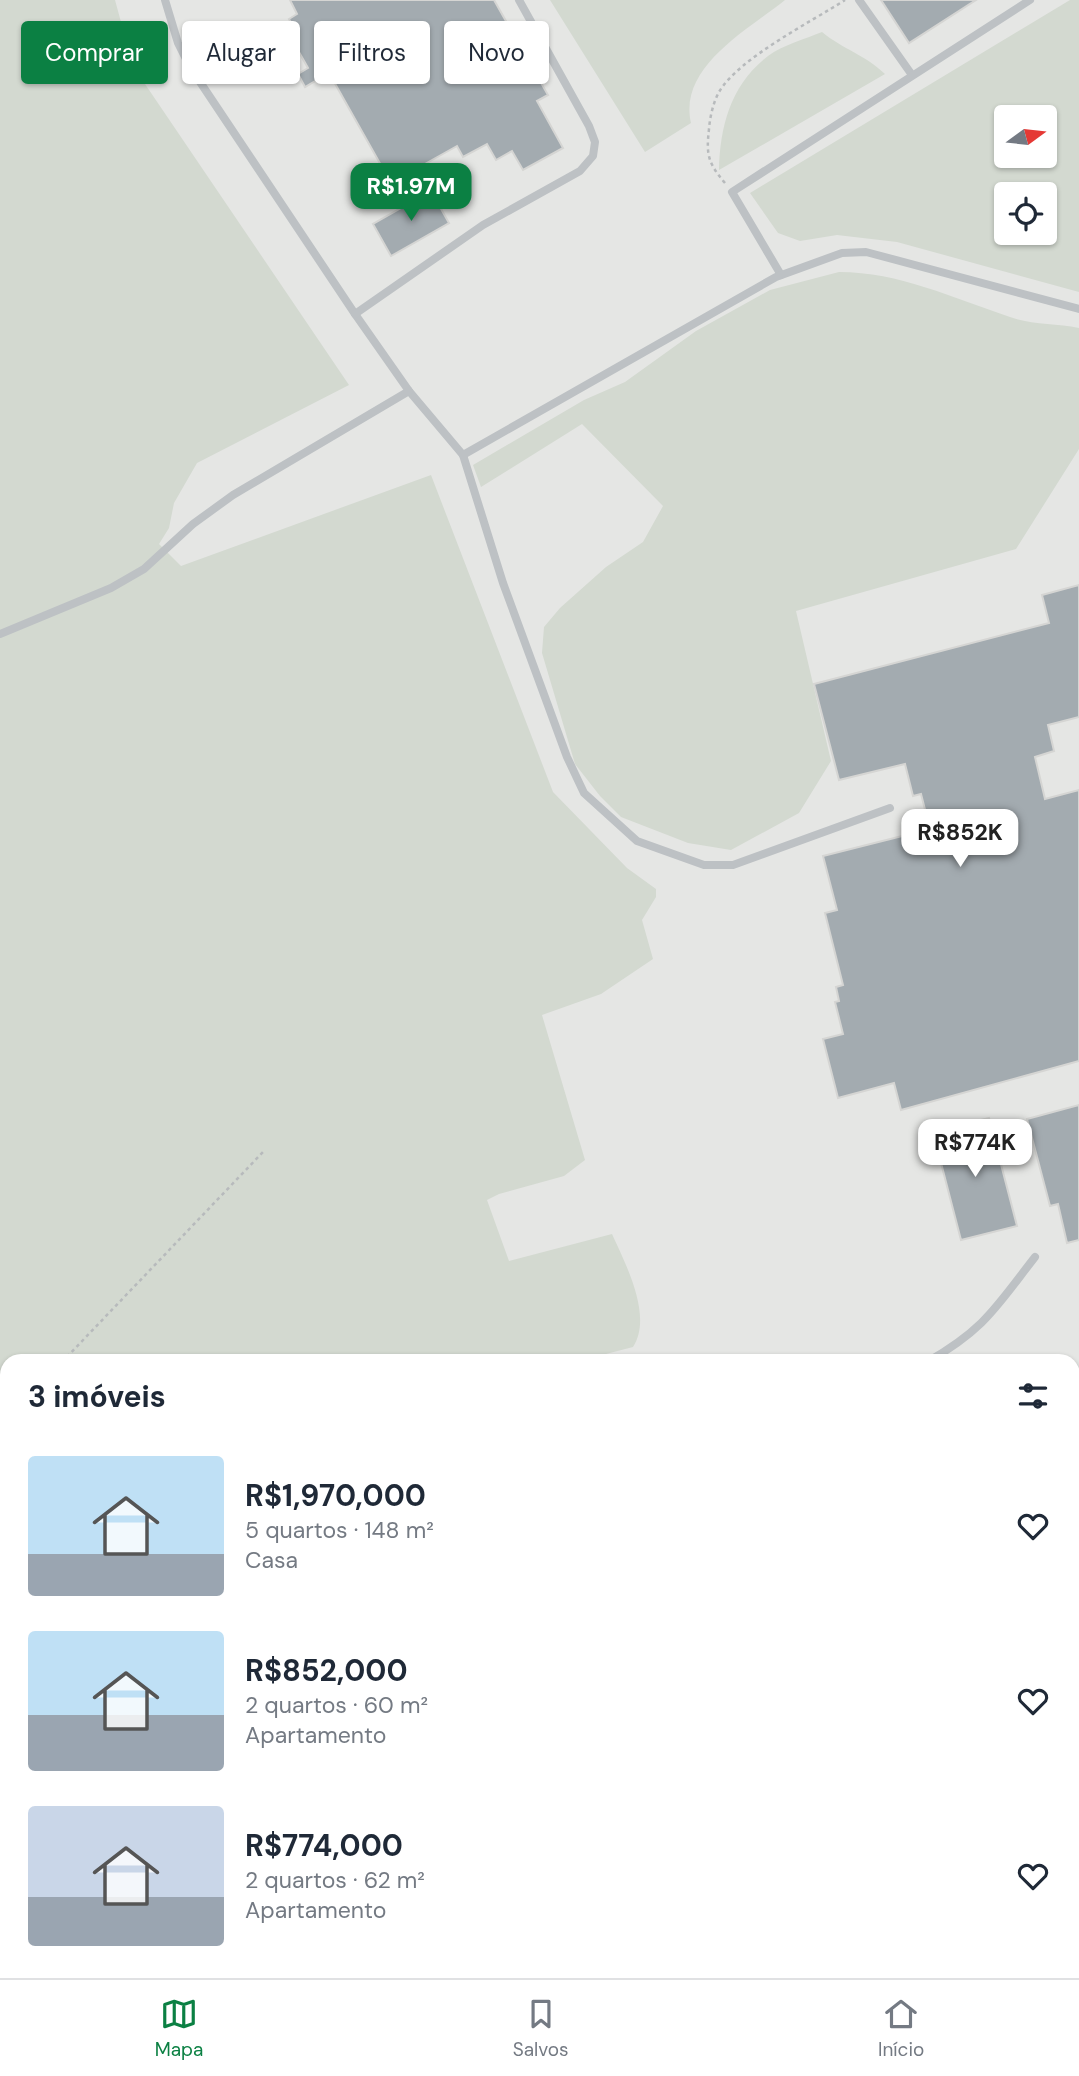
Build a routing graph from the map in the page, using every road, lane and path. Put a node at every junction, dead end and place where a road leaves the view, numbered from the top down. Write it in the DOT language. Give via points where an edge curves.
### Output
graph roads {
  1 [pos="165,0"];
  2 [pos="519,0"];
  3 [pos="845,0"];
  4 [pos="859,0"];
  5 [pos="1030,0"];
  6 [pos="912,75"];
  7 [pos="732,192"];
  8 [pos="781,275"];
  9 [pos="1079,309"];
  10 [pos="355,314"];
  11 [pos="409,391"];
  12 [pos="463,455"];
  13 [pos="0,634"];
  14 [pos="890,807"];
  15 [pos="262,1152"];
  16 [pos="1035,1257"];
  17 [pos="70,1354"];
  18 [pos="941,1354"];
  1 -- 10 [label="lane" via="190,67"];
  2 -- 10 [label="lane" via="589,126 595,142 593,156 580,171 483,225"];
  3 -- 7 [label="path" via="741,66 719,92 710,116 707,147 710,166"];
  4 -- 6 [label="lane"];
  5 -- 6 [label="lane"];
  6 -- 7 [label="lane"];
  7 -- 8 [label="lane"];
  8 -- 9 [label="lane" via="842,253 866,252"];
  8 -- 12 [label="lane"];
  10 -- 11 [label="lane"];
  11 -- 12 [label="lane"];
  11 -- 13 [label="lane" via="233,495 144,569"];
  12 -- 14 [label="lane" via="503,583 567,757 584,793 611,821 637,841 704,865 733,865"];
  15 -- 17 [label="path"];
  16 -- 18 [label="lane" via="999,1307 968,1338"];
}
